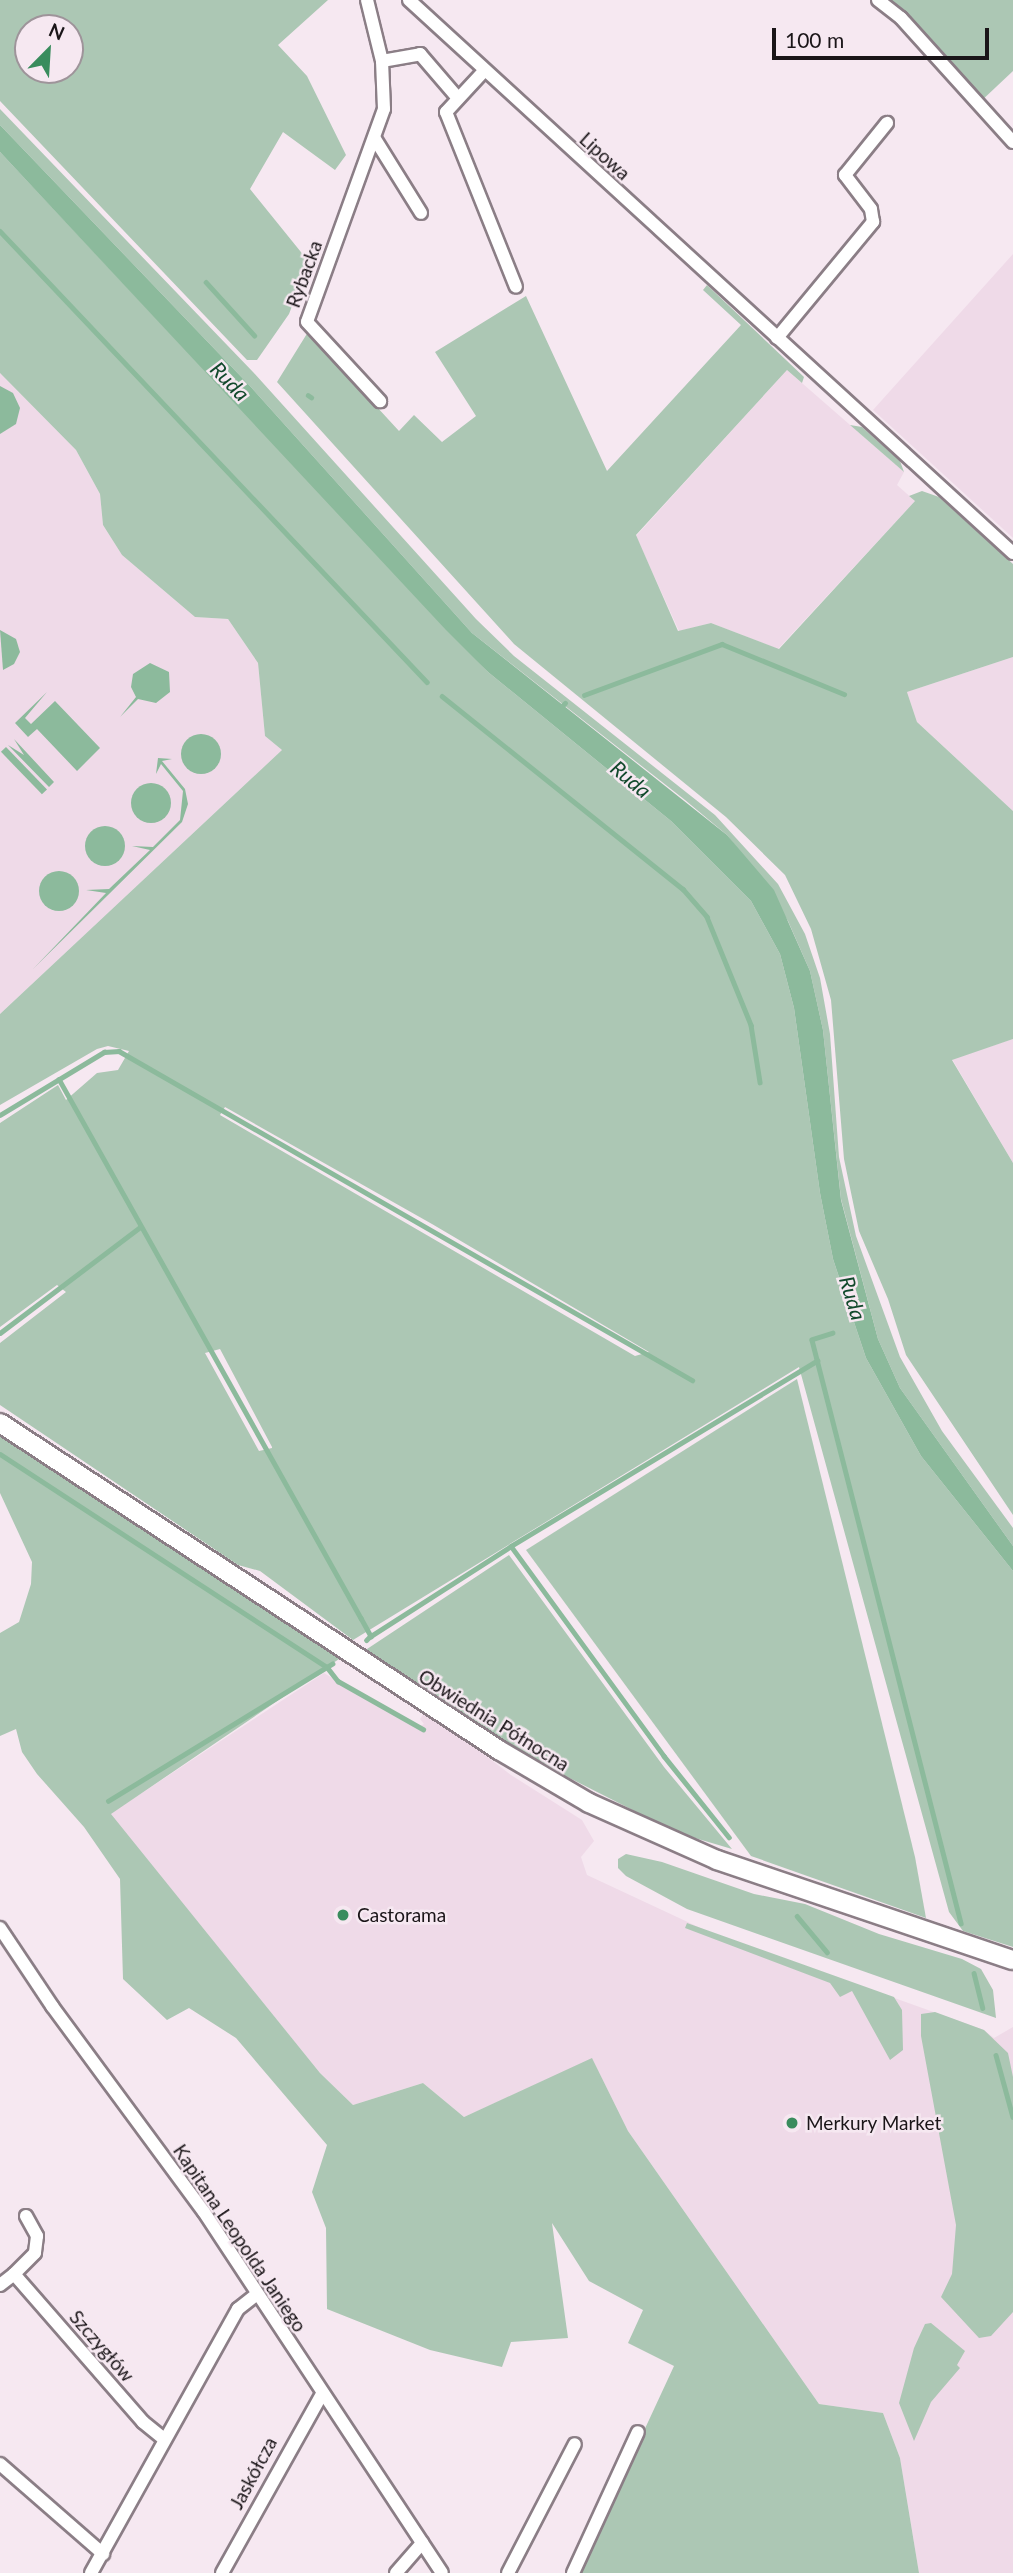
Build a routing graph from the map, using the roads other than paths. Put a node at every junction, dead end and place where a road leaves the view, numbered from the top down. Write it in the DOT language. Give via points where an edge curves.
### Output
graph roads {
  1 [pos="367,0"];
  2 [pos="409,0"];
  3 [pos="878,0"];
  4 [pos="382,61"];
  5 [pos="484,71"];
  6 [pos="457,97"];
  7 [pos="887,123"];
  8 [pos="375,139"];
  9 [pos="1013,142"];
  10 [pos="421,213"];
  11 [pos="516,287"];
  12 [pos="777,338"];
  13 [pos="380,401"];
  14 [pos="1013,553"];
  15 [pos="0,1423"];
  16 [pos="0,1928"];
  17 [pos="13,1948"];
  18 [pos="0,1956"];
  19 [pos="1013,1960"];
  20 [pos="26,2216"];
  21 [pos="14,2274"];
  22 [pos="0,2285"];
  23 [pos="256,2295"];
  24 [pos="322,2394"];
  25 [pos="638,2432"];
  26 [pos="164,2440"];
  27 [pos="575,2445"];
  28 [pos="0,2464"];
  29 [pos="422,2543"];
  30 [pos="103,2554"];
  31 [pos="92,2573"];
  32 [pos="222,2573"];
  33 [pos="396,2573"];
  34 [pos="442,2573"];
  35 [pos="509,2573"];
  36 [pos="573,2573"];
  1 -- 4 [label="street, Rybacka"];
  2 -- 5 [label="street, Lipowa"];
  3 -- 9 [label="street" via="901,18"];
  4 -- 6 [label="street" via="420,54"];
  4 -- 8 [label="street, Rybacka" via="385,99"];
  5 -- 6 [label="street"];
  5 -- 12 [label="street, Lipowa"];
  6 -- 11 [label="street" via="446,112"];
  7 -- 12 [label="street" via="845,175 871,209 873,222"];
  8 -- 10 [label="street"];
  8 -- 13 [label="street, Rybacka" via="307,322"];
  12 -- 14 [label="street, Lipowa"];
  15 -- 19 [label="main road, Obwiednia Północna" via="499,1750 589,1803 717,1860"];
  16 -- 17 [label="street, Kapitana Leopolda Janiego"];
  17 -- 18 [label="street"];
  17 -- 23 [label="street, Kapitana Leopolda Janiego" via="197,2202"];
  20 -- 21 [label="street" via="37,2236 35,2253"];
  21 -- 22 [label="street"];
  21 -- 26 [label="street, Szczygłów" via="143,2422"];
  23 -- 24 [label="street, Kapitana Leopolda Janiego"];
  23 -- 26 [label="street" via="238,2309"];
  24 -- 29 [label="street, Kapitana Leopolda Janiego"];
  24 -- 32 [label="street, Jaskółcza"];
  25 -- 36 [label="street"];
  26 -- 30 [label="street"];
  27 -- 35 [label="street"];
  28 -- 30 [label="street"];
  29 -- 33 [label="street"];
  29 -- 34 [label="street, Kapitana Leopolda Janiego"];
  30 -- 31 [label="street"];
}
